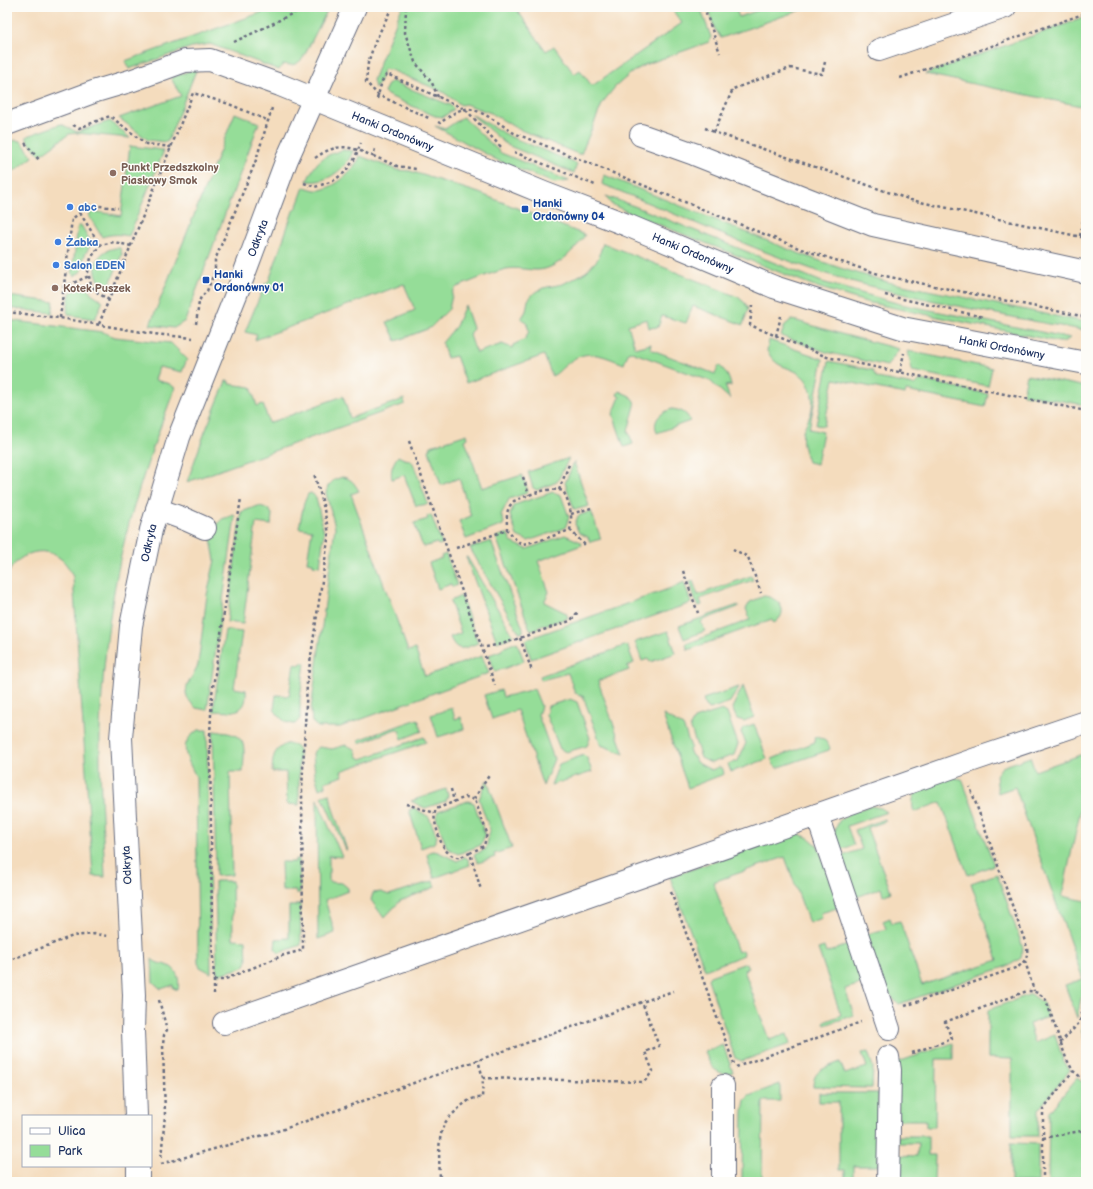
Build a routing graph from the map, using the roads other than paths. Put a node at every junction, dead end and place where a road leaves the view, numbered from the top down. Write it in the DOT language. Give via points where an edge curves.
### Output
graph roads {
  1 [pos="355,7"];
  2 [pos="1005,7"];
  3 [pos="879,50"];
  4 [pos="314,99"];
  5 [pos="7,124"];
  6 [pos="641,135"];
  7 [pos="1086,272"];
  8 [pos="1086,363"];
  9 [pos="157,509"];
  10 [pos="205,528"];
  11 [pos="1086,722"];
  12 [pos="817,815"];
  13 [pos="224,1023"];
  14 [pos="888,1029"];
  15 [pos="888,1059"];
  16 [pos="723,1086"];
  17 [pos="136,1115"];
  18 [pos="138,1167"];
  19 [pos="138,1182"];
  20 [pos="723,1182"];
  21 [pos="888,1182"];
  1 -- 4 [label="street, Odkryta"];
  2 -- 3 [label="street"];
  4 -- 5 [label="street, Hanki Ordonówny" via="215,61 185,61"];
  4 -- 8 [label="street, Hanki Ordonówny" via="774,287 902,328"];
  4 -- 9 [label="street, Odkryta" via="287,159 179,437"];
  6 -- 7 [label="street" via="873,225"];
  9 -- 10 [label="street"];
  9 -- 17 [label="street, Odkryta" via="131,626 121,738 134,995"];
  11 -- 12 [label="street"];
  12 -- 13 [label="street"];
  12 -- 14 [label="street"];
  15 -- 21 [label="street"];
  16 -- 20 [label="street"];
  18 -- 19 [label="street"];
}
